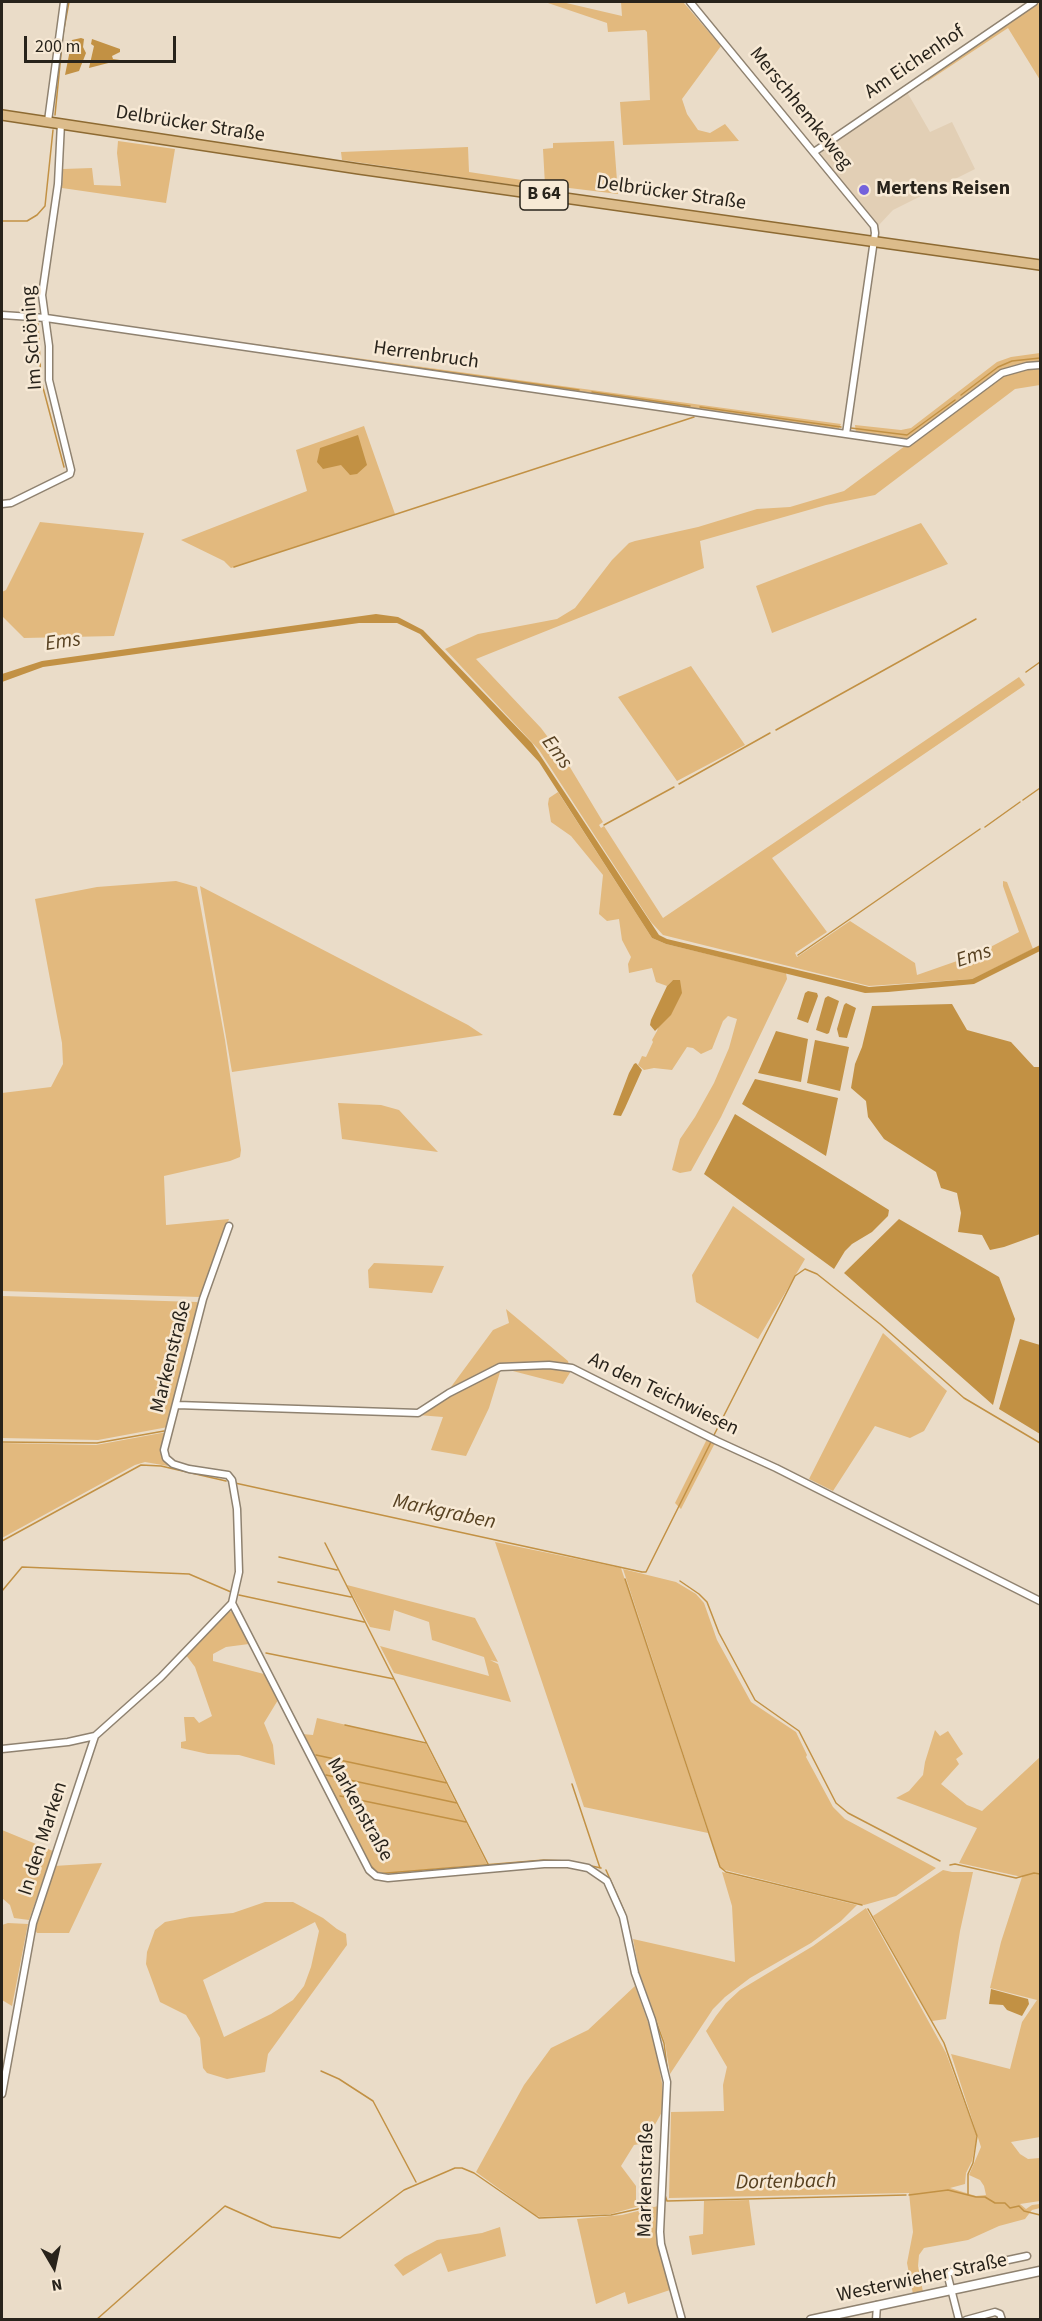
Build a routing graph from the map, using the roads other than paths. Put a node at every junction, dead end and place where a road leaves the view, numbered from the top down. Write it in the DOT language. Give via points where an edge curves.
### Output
graph roads {
  1 [pos="64,2"];
  2 [pos="690,2"];
  3 [pos="1034,2"];
  4 [pos="2,115"];
  5 [pos="48,121"];
  6 [pos="60,123"];
  7 [pos="814,152"];
  8 [pos="873,241"];
  9 [pos="1041,265"];
  10 [pos="2,315"];
  11 [pos="46,318"];
  12 [pos="1041,365"];
  13 [pos="846,434"];
  14 [pos="2,504"];
  15 [pos="230,1226"];
  16 [pos="177,1405"];
  17 [pos="1041,1601"];
  18 [pos="232,1603"];
  19 [pos="95,1736"];
  20 [pos="2,1749"];
  21 [pos="2,2094"];
  22 [pos="1027,2256"];
  23 [pos="1041,2271"];
  24 [pos="950,2290"];
  25 [pos="877,2306"];
  26 [pos="682,2319"];
  27 [pos="811,2319"];
  28 [pos="876,2319"];
  29 [pos="959,2319"];
  30 [pos="966,2319"];
  31 [pos="1002,2319"];
  1 -- 5 [label="street"];
  2 -- 7 [label="street, Merschhemkeweg"];
  3 -- 7 [label="street, Am Eichenhof"];
  4 -- 5 [label="main road, Delbrücker Straße / B 64"];
  5 -- 6 [label="main road, Delbrücker Straße / B 64"];
  6 -- 8 [label="main road, Delbrücker Straße / B 64"];
  6 -- 11 [label="street, Im Schöning" via="58,184 42,295"];
  7 -- 8 [label="street, Merschhemkeweg" via="874,226"];
  8 -- 9 [label="main road, Delbrücker Straße / B 64"];
  8 -- 13 [label="street"];
  10 -- 11 [label="street, Herrenbruch"];
  11 -- 13 [label="street, Herrenbruch"];
  11 -- 14 [label="street, Im Schöning" via="49,380 71,470 70,474"];
  12 -- 13 [label="street, Herrenbruch" via="1002,373 908,443"];
  15 -- 16 [label="street, Markenstraße" via="203,1299"];
  16 -- 17 [label="street, An den Teichwiesen" via="418,1413 500,1367 572,1368"];
  16 -- 18 [label="street, Markenstraße" via="164,1450 166,1458 189,1469 228,1475 232,1480 239,1572"];
  18 -- 19 [label="street, In den Marken" via="161,1677"];
  18 -- 26 [label="street, Markenstraße" via="369,1870 376,1876 556,1864 588,1868 607,1881 623,1917 667,2082 660,2232"];
  19 -- 20 [label="street, In den Marken" via="68,1743"];
  19 -- 21 [label="street, In den Marken" via="33,1923"];
  22 -- 24 [label="street" via="947,2273"];
  23 -- 24 [label="main road, Westerwieher Straße"];
  24 -- 25 [label="main road, Westerwieher Straße"];
  24 -- 29 [label="street"];
  25 -- 27 [label="main road, Westerwieher Straße"];
  25 -- 28 [label="street"];
  30 -- 31 [label="street" via="995,2312"];
}
